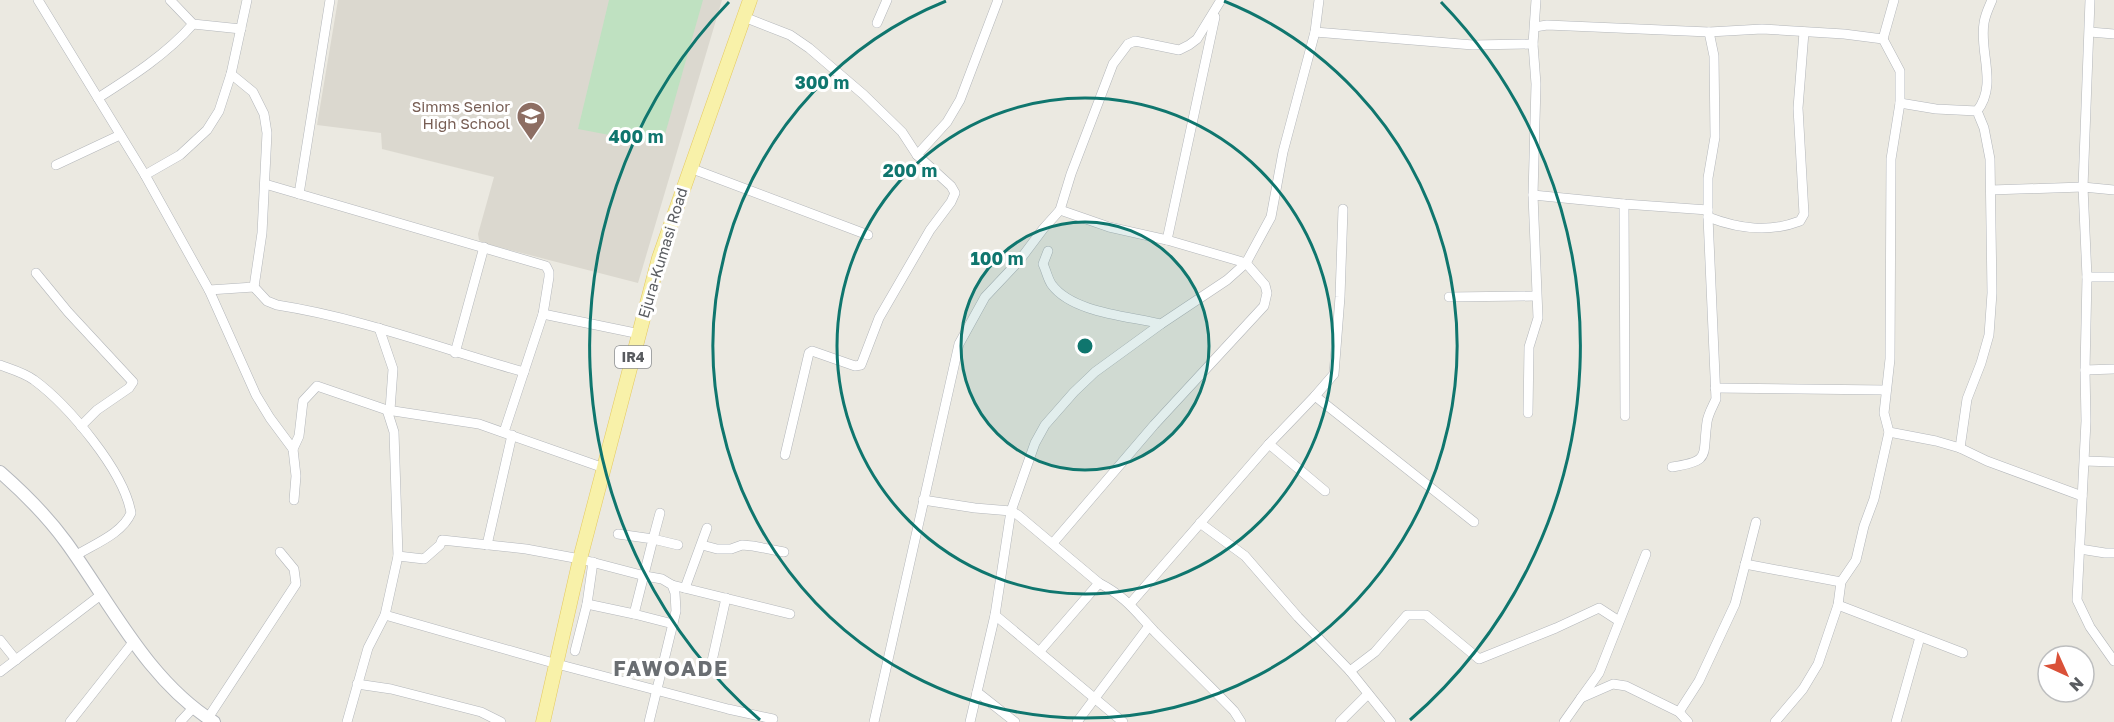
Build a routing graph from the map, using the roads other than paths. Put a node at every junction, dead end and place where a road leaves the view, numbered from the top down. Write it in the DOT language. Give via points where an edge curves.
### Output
graph roads {
  1 [pos="39,0"];
  2 [pos="170,0"];
  3 [pos="247,0"];
  4 [pos="330,0"];
  5 [pos="750,0"];
  6 [pos="886,0"];
  7 [pos="998,0"];
  8 [pos="1221,0"];
  9 [pos="1319,0"];
  10 [pos="1536,0"];
  11 [pos="1894,0"];
  12 [pos="1992,0"];
  13 [pos="2090,0"];
  14 [pos="1216,11"];
  15 [pos="744,16"];
  16 [pos="877,23"];
  17 [pos="193,24"];
  18 [pos="1535,27"];
  19 [pos="241,29"];
  20 [pos="1315,32"];
  21 [pos="1709,32"];
  22 [pos="1804,32"];
  23 [pos="2090,32"];
  24 [pos="2114,34"];
  25 [pos="1883,39"];
  26 [pos="1533,44"];
  27 [pos="231,74"];
  28 [pos="98,98"];
  29 [pos="1900,103"];
  30 [pos="1977,111"];
  31 [pos="120,135"];
  32 [pos="917,154"];
  33 [pos="56,165"];
  34 [pos="690,168"];
  35 [pos="145,176"];
  36 [pos="265,184"];
  37 [pos="2083,187"];
  38 [pos="1991,190"];
  39 [pos="2114,190"];
  40 [pos="299,194"];
  41 [pos="1533,195"];
  42 [pos="1624,204"];
  43 [pos="1343,209"];
  44 [pos="1060,210"];
  45 [pos="1708,214"];
  46 [pos="868,236"];
  47 [pos="1167,240"];
  48 [pos="484,247"];
  49 [pos="1048,251"];
  50 [pos="1246,263"];
  51 [pos="36,273"];
  52 [pos="2114,277"];
  53 [pos="2087,278"];
  54 [pos="254,287"];
  55 [pos="209,290"];
  56 [pos="1536,296"];
  57 [pos="1449,297"];
  58 [pos="543,314"];
  59 [pos="1161,324"];
  60 [pos="379,328"];
  61 [pos="640,334"];
  62 [pos="456,353"];
  63 [pos="0,365"];
  64 [pos="2114,369"];
  65 [pos="2085,370"];
  66 [pos="524,372"];
  67 [pos="1715,388"];
  68 [pos="1886,390"];
  69 [pos="1315,396"];
  70 [pos="388,410"];
  71 [pos="1528,413"];
  72 [pos="1625,416"];
  73 [pos="81,426"];
  74 [pos="1889,432"];
  75 [pos="508,434"];
  76 [pos="1269,444"];
  77 [pos="1960,448"];
  78 [pos="293,449"];
  79 [pos="785,455"];
  80 [pos="2085,461"];
  81 [pos="2114,462"];
  82 [pos="1672,467"];
  83 [pos="604,468"];
  84 [pos="0,472"];
  85 [pos="1325,490"];
  86 [pos="2082,496"];
  87 [pos="294,500"];
  88 [pos="923,500"];
  89 [pos="1011,511"];
  90 [pos="660,513"];
  91 [pos="1474,522"];
  92 [pos="1756,522"];
  93 [pos="1200,523"];
  94 [pos="707,528"];
  95 [pos="618,534"];
  96 [pos="653,539"];
  97 [pos="1053,543"];
  98 [pos="487,544"];
  99 [pos="678,545"];
  100 [pos="702,545"];
  101 [pos="2080,549"];
  102 [pos="280,552"];
  103 [pos="784,552"];
  104 [pos="2114,553"];
  105 [pos="1646,554"];
  106 [pos="75,556"];
  107 [pos="399,556"];
  108 [pos="587,561"];
  109 [pos="1745,564"];
  110 [pos="645,576"];
  111 [pos="1840,582"];
  112 [pos="1099,583"];
  113 [pos="672,585"];
  114 [pos="686,588"];
  115 [pos="102,594"];
  116 [pos="726,598"];
  117 [pos="587,604"];
  118 [pos="1130,604"];
  119 [pos="1838,605"];
  120 [pos="634,614"];
  121 [pos="790,614"];
  122 [pos="385,615"];
  123 [pos="995,615"];
  124 [pos="1619,621"];
  125 [pos="673,624"];
  126 [pos="1149,626"];
  127 [pos="1920,637"];
  128 [pos="0,640"];
  129 [pos="134,641"];
  130 [pos="575,651"];
  131 [pos="1040,651"];
  132 [pos="1964,653"];
  133 [pos="16,660"];
  134 [pos="712,661"];
  135 [pos="2114,661"];
  136 [pos="556,664"];
  137 [pos="1350,671"];
  138 [pos="0,672"];
  139 [pos="357,684"];
  140 [pos="657,689"];
  141 [pos="977,692"];
  142 [pos="1368,694"];
  143 [pos="1581,698"];
  144 [pos="1095,699"];
  145 [pos="193,708"];
  146 [pos="1679,712"];
  147 [pos="773,718"];
  148 [pos="211,720"];
  149 [pos="70,722"];
  150 [pos="180,722"];
  151 [pos="346,722"];
  152 [pos="501,722"];
  153 [pos="543,722"];
  154 [pos="649,722"];
  155 [pos="874,722"];
  156 [pos="970,722"];
  157 [pos="1015,722"];
  158 [pos="1077,722"];
  159 [pos="1123,722"];
  160 [pos="1241,722"];
  161 [pos="1340,722"];
  162 [pos="1391,722"];
  163 [pos="1564,722"];
  164 [pos="1688,722"];
  165 [pos="1775,722"];
  166 [pos="1896,722"];
  1 -- 28 [label="street"];
  2 -- 17 [label="street"];
  3 -- 19 [label="street"];
  4 -- 40 [label="street"];
  5 -- 15 [label="main road, Ejura-Kumasi Road / IR4"];
  6 -- 16 [label="street"];
  7 -- 32 [label="street" via="960,100 947,122"];
  8 -- 14 [label="street"];
  9 -- 20 [label="street"];
  10 -- 18 [label="street"];
  11 -- 25 [label="street"];
  12 -- 30 [label="street" via="1984,23 1987,87"];
  13 -- 23 [label="street"];
  14 -- 44 [label="street" via="1197,39 1179,50 1135,41 1121,52 1113,64"];
  14 -- 47 [label="street"];
  15 -- 32 [label="street" via="790,35 808,48 864,95 902,132"];
  15 -- 34 [label="main road, Ejura-Kumasi Road / IR4"];
  17 -- 19 [label="street"];
  17 -- 28 [label="street" via="180,39"];
  18 -- 21 [label="street"];
  18 -- 26 [label="street"];
  19 -- 27 [label="street"];
  20 -- 26 [label="street" via="1473,45"];
  20 -- 50 [label="street" via="1283,152 1271,217"];
  21 -- 22 [label="street"];
  21 -- 45 [label="street" via="1714,56 1715,137 1708,178"];
  22 -- 25 [label="street"];
  22 -- 45 [label="street" via="1798,108 1804,214 1800,221 1788,225 1752,229 1732,226"];
  23 -- 24 [label="street"];
  23 -- 37 [label="street"];
  25 -- 29 [label="street" via="1900,71"];
  26 -- 41 [label="street"];
  27 -- 35 [label="street" via="219,111 207,130 180,155"];
  27 -- 36 [label="street" via="253,92 264,114"];
  28 -- 31 [label="street"];
  29 -- 30 [label="street"];
  29 -- 68 [label="street" via="1891,159 1890,359"];
  30 -- 38 [label="street" via="1990,159"];
  31 -- 33 [label="street"];
  31 -- 35 [label="street"];
  32 -- 79 [label="street" via="955,193 879,318 861,365 809,353"];
  34 -- 46 [label="street"];
  34 -- 61 [label="main road, Ejura-Kumasi Road / IR4" via="659,258"];
  35 -- 55 [label="street"];
  36 -- 40 [label="street"];
  36 -- 54 [label="street"];
  37 -- 38 [label="street"];
  37 -- 39 [label="street"];
  37 -- 53 [label="street"];
  38 -- 77 [label="street" via="1989,335 1967,399"];
  40 -- 48 [label="street"];
  41 -- 42 [label="street"];
  41 -- 56 [label="street"];
  42 -- 45 [label="street"];
  42 -- 72 [label="street"];
  43 -- 69 [label="street" via="1334,374"];
  44 -- 47 [label="street" via="1109,227"];
  44 -- 88 [label="street" via="984,297 959,344"];
  45 -- 67 [label="street"];
  47 -- 50 [label="street"];
  48 -- 58 [label="street" via="546,266 549,277"];
  48 -- 62 [label="street"];
  49 -- 59 [label="street" via="1043,264 1052,285 1067,297 1087,309"];
  50 -- 59 [label="street"];
  50 -- 97 [label="street" via="1265,285 1268,293 1264,306 1154,425"];
  51 -- 73 [label="street" via="132,382"];
  52 -- 53 [label="street"];
  53 -- 65 [label="street"];
  54 -- 55 [label="street"];
  54 -- 60 [label="street" via="267,301 277,305"];
  55 -- 78 [label="street" via="256,394"];
  56 -- 57 [label="street"];
  56 -- 71 [label="street" via="1538,318 1529,347"];
  58 -- 61 [label="street"];
  58 -- 66 [label="street"];
  59 -- 89 [label="street" via="1095,372 1045,424"];
  60 -- 62 [label="street"];
  60 -- 70 [label="street" via="393,369"];
  61 -- 83 [label="main road, Ejura-Kumasi Road / IR4"];
  62 -- 66 [label="street"];
  63 -- 73 [label="street" via="33,379"];
  64 -- 65 [label="street"];
  65 -- 80 [label="street"];
  66 -- 75 [label="street"];
  67 -- 68 [label="street"];
  67 -- 82 [label="street" via="1703,456 1696,463"];
  68 -- 74 [label="street" via="1884,413"];
  69 -- 76 [label="street"];
  69 -- 91 [label="street"];
  70 -- 75 [label="street" via="479,424"];
  70 -- 78 [label="street" via="317,386 303,401 299,436"];
  70 -- 107 [label="street" via="394,432"];
  73 -- 106 [label="street" via="123,486 131,513 120,530"];
  74 -- 77 [label="street"];
  74 -- 111 [label="street" via="1856,560"];
  75 -- 83 [label="street"];
  75 -- 98 [label="street"];
  76 -- 85 [label="street"];
  76 -- 93 [label="street"];
  77 -- 86 [label="street"];
  78 -- 87 [label="street"];
  80 -- 81 [label="street"];
  80 -- 86 [label="street"];
  83 -- 108 [label="main road, Ejura-Kumasi Road / IR4"];
  84 -- 106 [label="street" via="40,510"];
  86 -- 101 [label="street"];
  88 -- 89 [label="street"];
  88 -- 155 [label="street"];
  89 -- 97 [label="street"];
  89 -- 123 [label="street"];
  90 -- 96 [label="street"];
  92 -- 109 [label="street"];
  93 -- 118 [label="street"];
  93 -- 137 [label="street" via="1245,556"];
  94 -- 100 [label="street"];
  95 -- 96 [label="street"];
  96 -- 99 [label="street"];
  96 -- 110 [label="street"];
  97 -- 112 [label="street"];
  98 -- 107 [label="street" via="442,540 424,559"];
  98 -- 108 [label="street"];
  100 -- 103 [label="street" via="731,549 742,545"];
  100 -- 114 [label="street"];
  101 -- 104 [label="street"];
  101 -- 135 [label="street" via="2077,600"];
  102 -- 148 [label="street" via="294,569 296,584"];
  105 -- 124 [label="street"];
  106 -- 115 [label="street"];
  107 -- 122 [label="street"];
  108 -- 110 [label="street"];
  108 -- 117 [label="street"];
  108 -- 136 [label="main road, Ejura-Kumasi Road / IR4"];
  109 -- 111 [label="street"];
  109 -- 146 [label="street" via="1735,604 1700,681"];
  110 -- 113 [label="street"];
  110 -- 120 [label="street"];
  111 -- 119 [label="street"];
  112 -- 118 [label="street"];
  112 -- 131 [label="street"];
  113 -- 114 [label="street"];
  113 -- 125 [label="street" via="676,611"];
  114 -- 116 [label="street"];
  115 -- 129 [label="street"];
  115 -- 133 [label="street"];
  116 -- 121 [label="street"];
  116 -- 134 [label="street"];
  117 -- 120 [label="street"];
  117 -- 130 [label="street"];
  118 -- 126 [label="street"];
  119 -- 127 [label="street"];
  119 -- 165 [label="street" via="1818,664"];
  120 -- 125 [label="street"];
  122 -- 136 [label="street"];
  122 -- 139 [label="street" via="368,648"];
  123 -- 131 [label="street"];
  123 -- 141 [label="street"];
  124 -- 137 [label="street" via="1599,608 1479,659 1426,615 1407,615 1375,652"];
  124 -- 143 [label="street" via="1599,673"];
  125 -- 140 [label="street"];
  126 -- 144 [label="street"];
  126 -- 160 [label="street"];
  127 -- 132 [label="street"];
  127 -- 166 [label="street"];
  128 -- 133 [label="street"];
  129 -- 145 [label="street" via="177,695"];
  129 -- 149 [label="street"];
  131 -- 144 [label="street"];
  133 -- 138 [label="street"];
  136 -- 140 [label="street"];
  136 -- 153 [label="main road, Ejura-Kumasi Road / IR4"];
  137 -- 142 [label="street"];
  139 -- 151 [label="street"];
  139 -- 152 [label="street" via="481,712"];
  140 -- 147 [label="street"];
  140 -- 154 [label="street"];
  141 -- 156 [label="street"];
  141 -- 157 [label="street"];
  142 -- 161 [label="street"];
  142 -- 162 [label="street"];
  143 -- 146 [label="street" via="1612,684 1626,686"];
  143 -- 163 [label="street"];
  144 -- 158 [label="street"];
  144 -- 159 [label="street"];
  145 -- 148 [label="street"];
  145 -- 150 [label="street"];
  146 -- 164 [label="street"];
}
